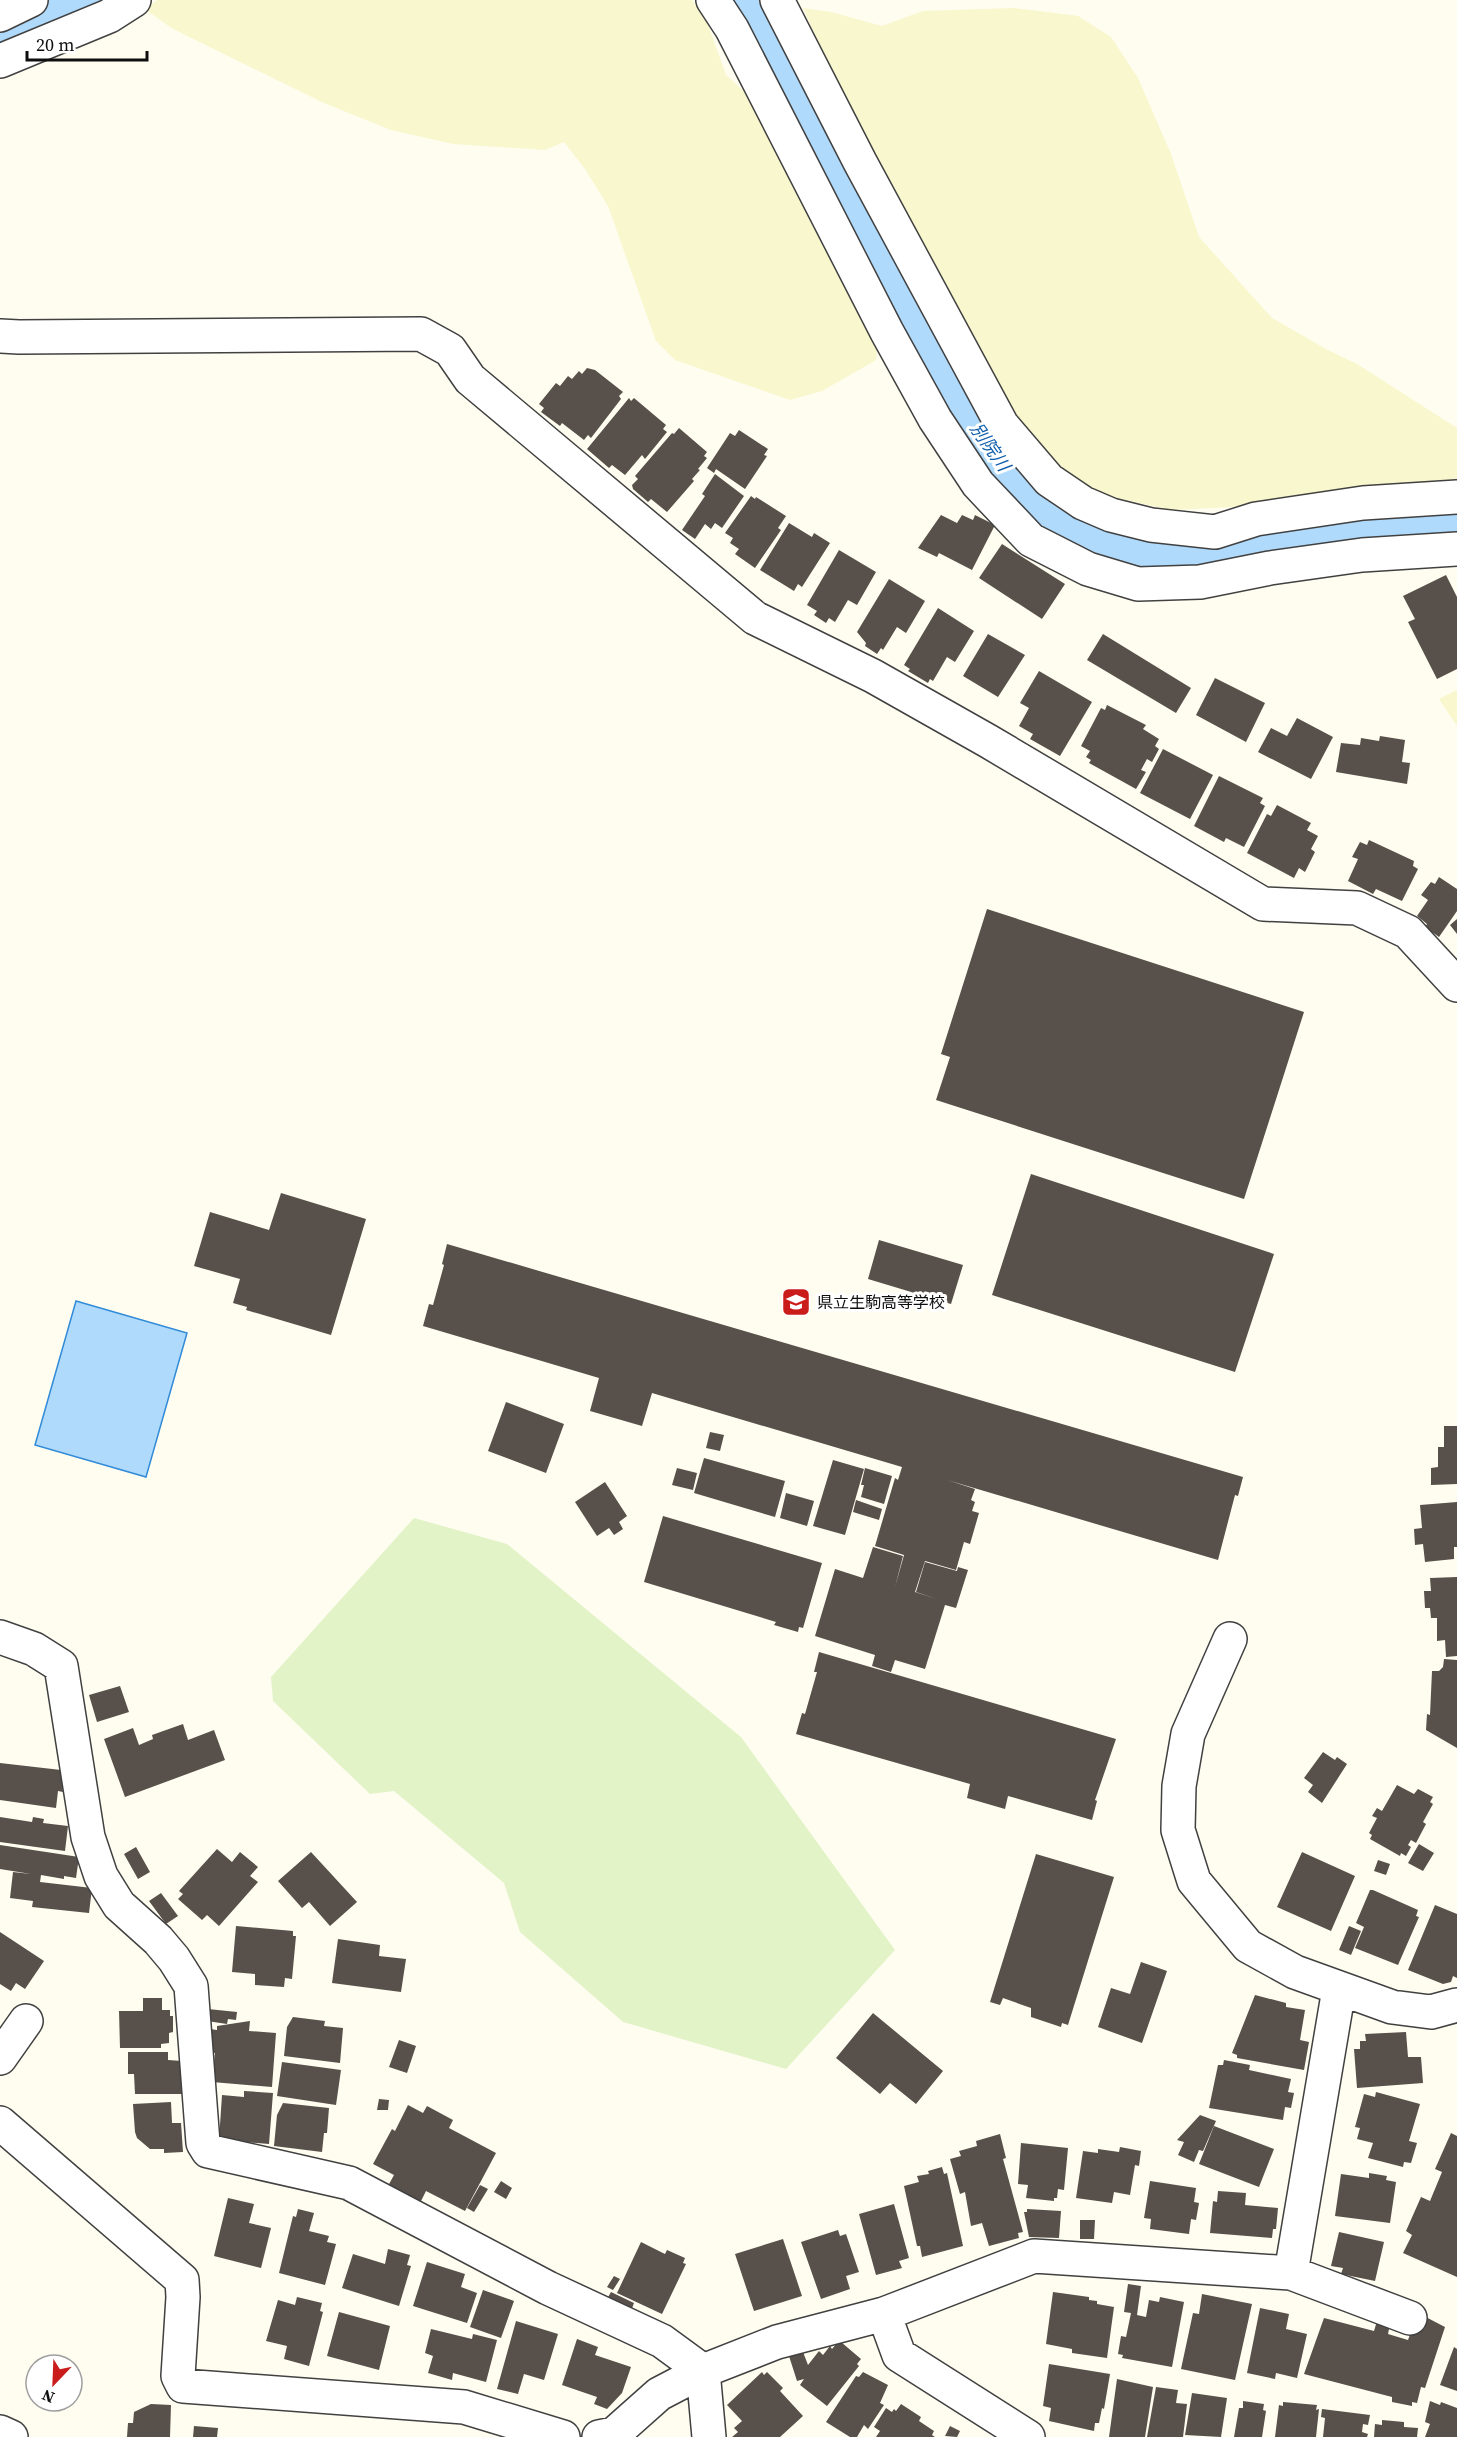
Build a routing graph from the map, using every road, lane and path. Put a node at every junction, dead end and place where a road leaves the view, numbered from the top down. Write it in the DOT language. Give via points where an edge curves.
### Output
graph roads {
  1 [pos="31,0"];
  2 [pos="134,0"];
  3 [pos="713,0"];
  4 [pos="777,0"];
  5 [pos="0,15"];
  6 [pos="0,61"];
  7 [pos="0,336"];
  8 [pos="1457,498"];
  9 [pos="1457,549"];
  10 [pos="1457,985"];
  11 [pos="0,1637"];
  12 [pos="1230,1639"];
  13 [pos="1339,1989"];
  14 [pos="1457,2005"];
  15 [pos="26,2021"];
  16 [pos="0,2058"];
  17 [pos="0,2123"];
  18 [pos="1291,2273"];
  19 [pos="884,2314"];
  20 [pos="1410,2318"];
  21 [pos="703,2371"];
  22 [pos="0,2432"];
  23 [pos="11,2437"];
  24 [pos="563,2437"];
  25 [pos="599,2437"];
  26 [pos="710,2437"];
  27 [pos="1028,2437"];
  1 -- 5 [label="street"];
  2 -- 6 [label="street" via="109,16"];
  3 -- 9 [label="street" via="732,29 935,419 978,483 1031,540 1088,569 1138,584 1200,582 1362,555"];
  4 -- 8 [label="street" via="1002,425 1048,480 1083,503 1111,515 1151,525 1215,532 1256,519 1363,503"];
  7 -- 10 [label="street" via="421,334 450,350 470,379 755,618 873,676 1263,904 1357,908 1408,932"];
  11 -- 21 [label="street" via="34,1649 61,1666 88,1837 101,1876 119,1905 163,1946 191,1986 203,2143 208,2151 349,2183 548,2288 662,2341"];
  12 -- 13 [label="street" via="1188,1734 1179,1786 1178,1830 1194,1881 1248,1946 1295,1972"];
  13 -- 14 [label="street" via="1392,2007 1431,2012"];
  13 -- 18 [label="street"];
  15 -- 16 [label="street"];
  17 -- 24 [label="street" via="182,2280 178,2376 183,2386 464,2407"];
  18 -- 19 [label="street" via="1034,2256"];
  18 -- 20 [label="street"];
  19 -- 21 [label="street" via="777,2342"];
  19 -- 27 [label="street" via="899,2355"];
  21 -- 25 [label="street" via="659,2394 614,2434"];
  21 -- 26 [label="street"];
  22 -- 23 [label="street"];
}
